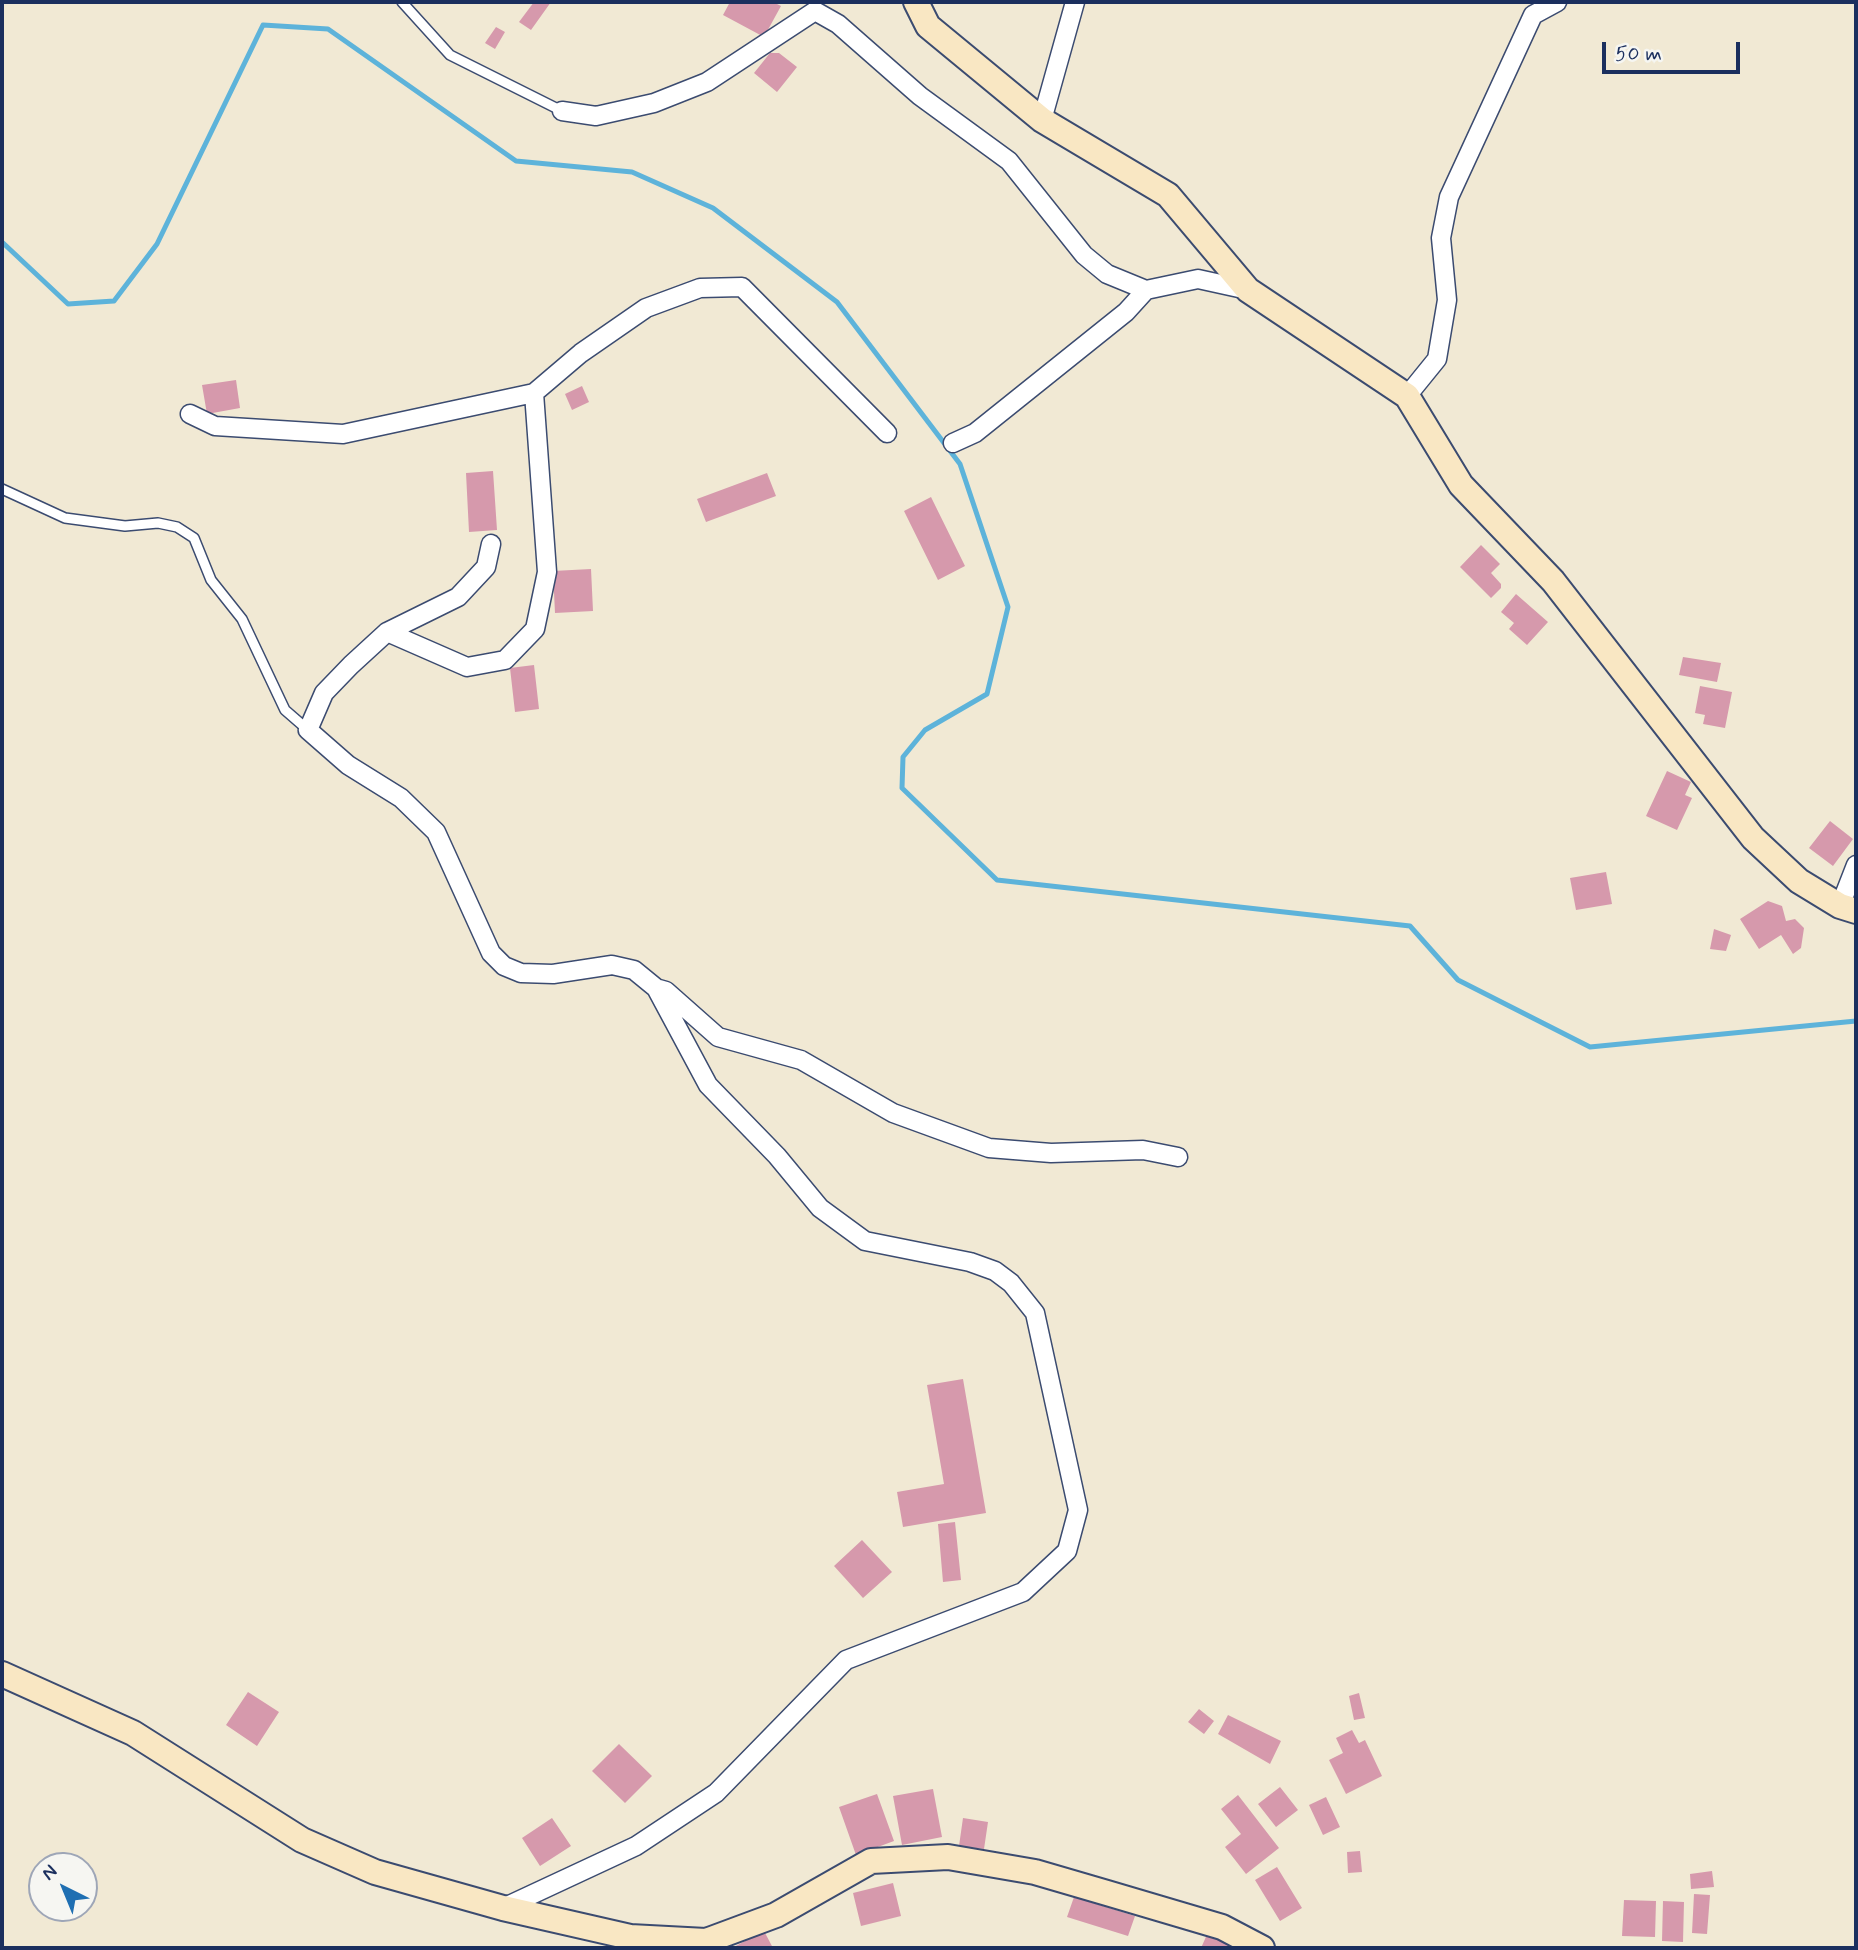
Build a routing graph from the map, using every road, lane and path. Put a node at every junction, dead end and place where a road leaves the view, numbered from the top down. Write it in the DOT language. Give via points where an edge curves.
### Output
graph roads {
  1 [pos="402,2"];
  2 [pos="916,2"];
  3 [pos="1075,2"];
  4 [pos="1557,2"];
  5 [pos="562,111"];
  6 [pos="1042,121"];
  7 [pos="1146,290"];
  8 [pos="1248,290"];
  9 [pos="534,393"];
  10 [pos="1407,397"];
  11 [pos="190,414"];
  12 [pos="887,433"];
  13 [pos="953,443"];
  14 [pos="2,489"];
  15 [pos="491,544"];
  16 [pos="387,632"];
  17 [pos="308,730"];
  18 [pos="1856,865"];
  19 [pos="1848,909"];
  20 [pos="656,988"];
  21 [pos="1178,1157"];
  22 [pos="2,1674"];
  23 [pos="503,1908"];
  24 [pos="1262,1948"];
  1 -- 5 [label="lane" via="450,55"];
  2 -- 6 [label="street" via="928,26"];
  3 -- 6 [label="street"];
  4 -- 10 [label="street" via="1533,15 1449,197 1441,238 1447,300 1437,359"];
  5 -- 7 [label="street" via="596,116 665,99 707,82 815,11 838,24 920,96 1009,161 1084,255 1107,274"];
  6 -- 8 [label="street" via="1168,195"];
  7 -- 8 [label="street" via="1198,279"];
  7 -- 13 [label="street" via="1126,312 985,424"];
  8 -- 10 [label="street"];
  9 -- 11 [label="street" via="344,434 215,426"];
  9 -- 12 [label="street" via="646,308 700,289 742,287"];
  9 -- 16 [label="street" via="547,572 535,629 505,660 467,667"];
  10 -- 19 [label="street" via="1461,485 1553,581 1753,838 1799,881"];
  14 -- 17 [label="lane" via="65,518 125,526 158,523 177,527 194,538 211,580 242,619 285,710"];
  15 -- 16 [label="street" via="486,566 458,597"];
  16 -- 17 [label="street" via="324,693"];
  17 -- 20 [label="street" via="348,765 401,798 436,832 491,953 504,966 521,973 554,974 612,965 634,971"];
  18 -- 19 [label="street"];
  20 -- 21 [label="street" via="667,991 718,1037 801,1060 893,1113 989,1148 1051,1153 1143,1150"];
  20 -- 23 [label="street" via="708,1085 820,1208 865,1241 970,1262 1011,1283 1035,1313 1078,1510 1067,1551 1023,1592 846,1660 716,1793 636,1846"];
  22 -- 23 [label="street" via="133,1732 302,1840 375,1872"];
  23 -- 24 [label="street" via="630,1937 706,1941 776,1915 871,1861 948,1857 1035,1872 1222,1927"];
}
